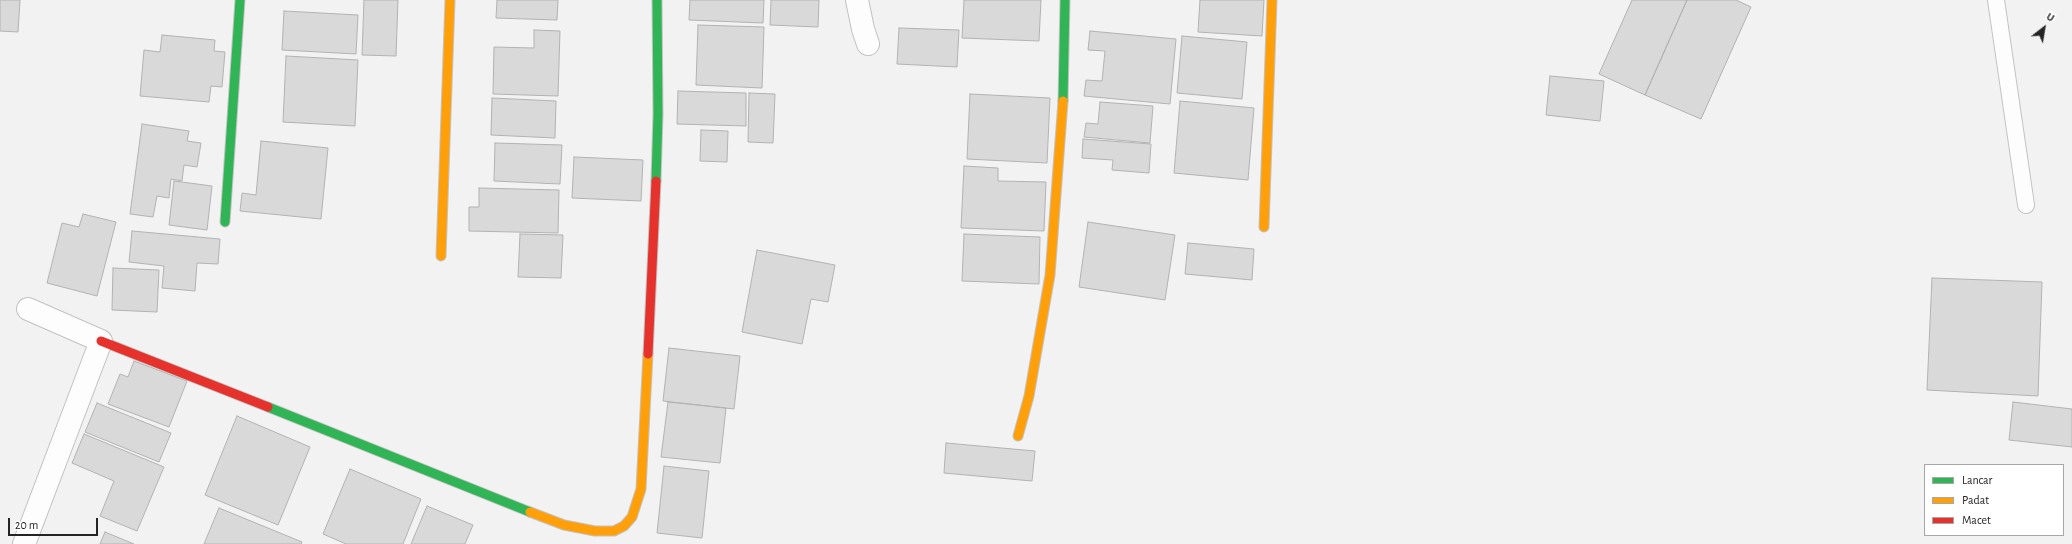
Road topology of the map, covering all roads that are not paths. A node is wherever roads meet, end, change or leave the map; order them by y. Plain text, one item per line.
1 (240, 0) edge
2 (450, 0) edge
3 (657, 0) edge
4 (857, 0) edge
5 (1065, 0) edge
6 (1272, 0) edge
7 (1996, 0) edge
8 (868, 44) dead end
9 (2026, 205) dead end
10 (225, 222) dead end
11 (1264, 227) dead end
12 (441, 256) dead end
13 (28, 309) dead end
14 (101, 341) junction
15 (1018, 436) dead end
16 (24, 544) edge

1 - 10 street
2 - 12 street
3 - 14 street
4 - 8 street
5 - 15 street
6 - 11 street
7 - 9 lane
13 - 14 street
14 - 16 street

